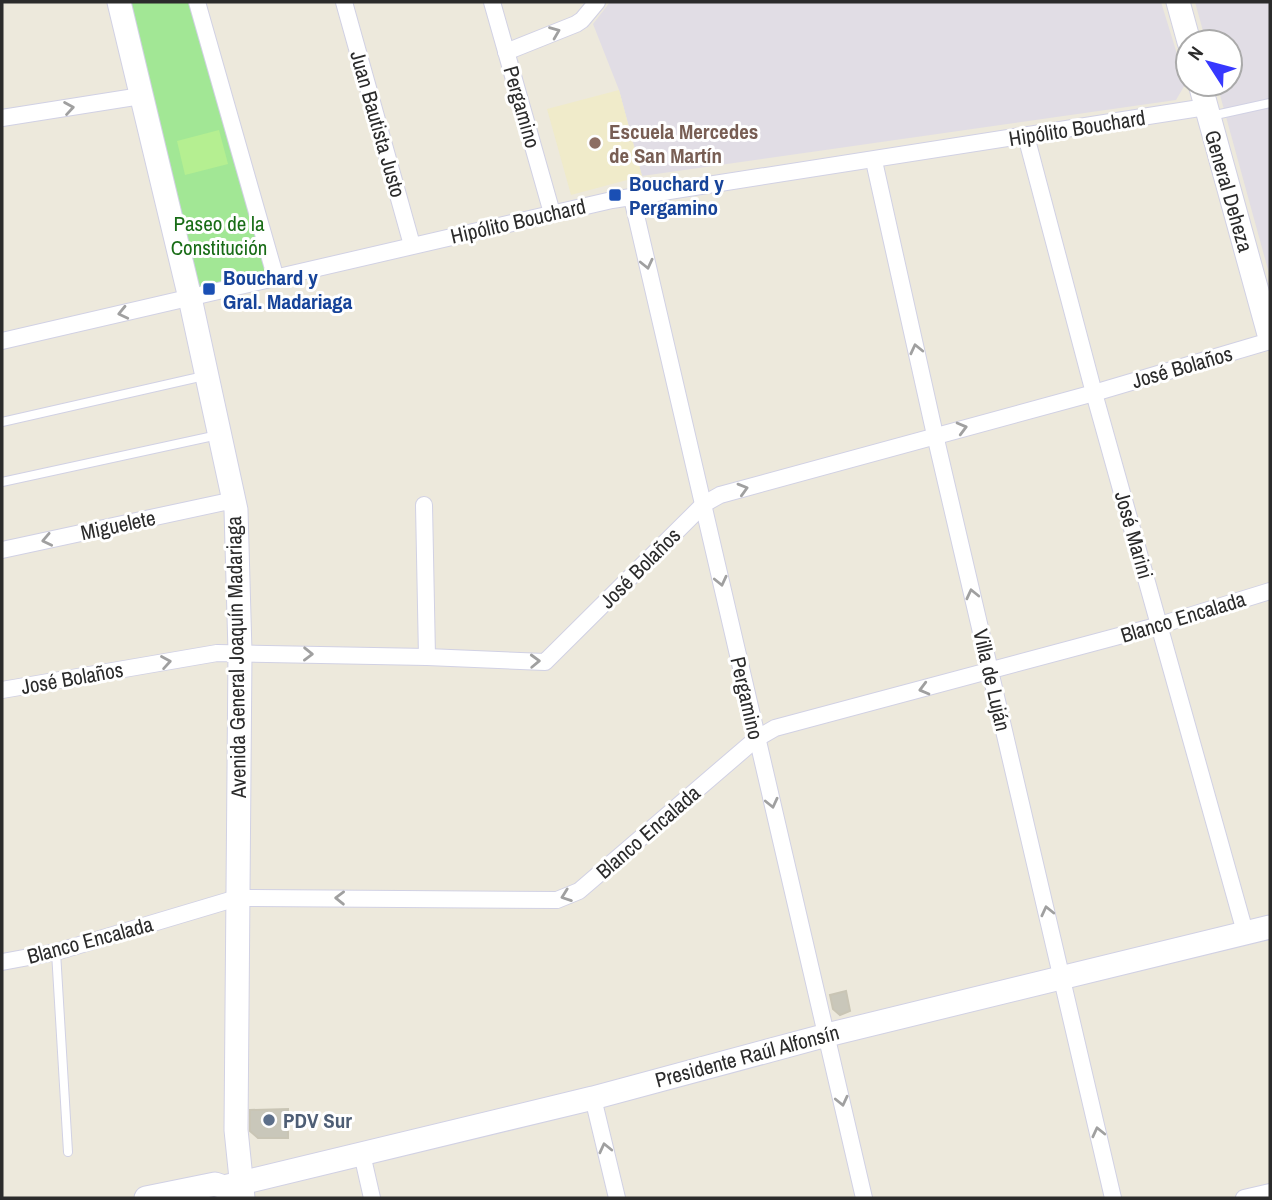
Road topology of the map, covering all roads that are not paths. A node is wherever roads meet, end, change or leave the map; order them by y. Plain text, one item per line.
1 (119, 2) edge
2 (197, 2) edge
3 (345, 2) edge
4 (492, 2) edge
5 (597, 2) edge
6 (1178, 2) edge
7 (1185, 28) edge
8 (506, 52) junction
9 (141, 96) junction
10 (1204, 98) edge
11 (1270, 103) edge
12 (1207, 112) junction
13 (2, 118) edge
14 (1026, 136) junction
15 (874, 161) junction
16 (632, 198) junction
17 (552, 213) junction
18 (412, 246) junction
19 (276, 279) junction
20 (190, 298) junction
21 (1270, 339) edge
22 (2, 341) edge
23 (206, 376) junction
24 (1094, 393) junction
25 (2, 422) edge
26 (219, 434) junction
27 (935, 435) junction
28 (2, 482) edge
29 (234, 500) junction
30 (704, 504) junction
31 (424, 505) dead end
32 (2, 550) edge
33 (1270, 590) edge
34 (1160, 625) junction
35 (240, 652) junction
36 (427, 657) junction
37 (990, 671) junction
38 (2, 690) edge
39 (757, 739) junction
40 (237, 898) junction
41 (1270, 927) edge
42 (1245, 933) junction
43 (56, 952) junction
44 (2, 962) edge
45 (1063, 978) junction
46 (827, 1035) junction
47 (593, 1098) junction
48 (68, 1152) dead end
49 (362, 1154) junction
50 (236, 1189) edge
51 (1270, 1192) edge
52 (146, 1198) edge
53 (202, 1198) edge
54 (372, 1198) edge
55 (617, 1198) edge
56 (864, 1198) edge
57 (1113, 1198) edge
58 (1244, 1198) edge

1 - 9 main road, Avenida General Joaquín Madariaga
2 - 19 street
3 - 18 street, Juan Bautista Justo
4 - 8 street, Pergamino
8 -> 5 street
6 - 7 main road
8 - 17 street, Pergamino
13 -> 9 street
9 - 20 main road, Avenida General Joaquín Madariaga
10 - 12 main road, General Deheza
11 - 12 lane
12 - 14 street, Hipólito Bouchard
12 - 21 main road, General Deheza
14 - 15 street, Hipólito Bouchard
14 - 24 street, José Marini
15 - 16 street, Hipólito Bouchard
27 -> 15 street, Villa de Luján
16 - 17 street, Hipólito Bouchard
16 -> 30 street, Pergamino
17 - 18 street, Hipólito Bouchard
18 - 19 street, Hipólito Bouchard
19 - 20 street, Hipólito Bouchard
20 -> 22 street, Hipólito Bouchard
20 - 23 main road, Avenida General Joaquín Madariaga
21 - 24 street, José Bolaños
23 - 25 lane
23 - 26 main road, Avenida General Joaquín Madariaga
27 -> 24 street, José Bolaños
24 - 34 street, José Marini
26 - 28 lane
26 - 29 main road, Avenida General Joaquín Madariaga
30 -> 27 street, José Bolaños
37 -> 27 street, Villa de Luján
29 -> 32 street, Miguelete
29 - 35 main road, Avenida General Joaquín Madariaga
36 -> 30 street, José Bolaños
30 -> 39 street, Pergamino
31 - 36 street
33 - 34 street, Blanco Encalada
34 - 37 street, Blanco Encalada
34 - 42 street, José Marini
35 -> 36 street, José Bolaños
38 -> 35 street, José Bolaños
35 - 40 main road, Avenida General Joaquín Madariaga
37 -> 39 street, Blanco Encalada
45 -> 37 street, Villa de Luján
39 -> 40 street, Blanco Encalada
39 -> 46 street, Pergamino
40 - 43 street, Blanco Encalada
40 - 50 main road, Avenida General Joaquín Madariaga
41 - 42 main road, Presidente Raúl Alfonsín
42 - 45 main road, Presidente Raúl Alfonsín
43 - 44 street, Blanco Encalada
43 - 48 lane
45 - 46 main road, Presidente Raúl Alfonsín
57 -> 45 street, Villa de Luján
46 - 47 main road, Presidente Raúl Alfonsín
46 -> 56 street, Pergamino
47 - 49 main road, Presidente Raúl Alfonsín
55 -> 47 street
49 - 50 main road, Presidente Raúl Alfonsín
49 - 54 street
50 - 52 main road, Presidente Raúl Alfonsín
50 - 53 main road, Presidente Raúl Alfonsín
51 - 58 street

